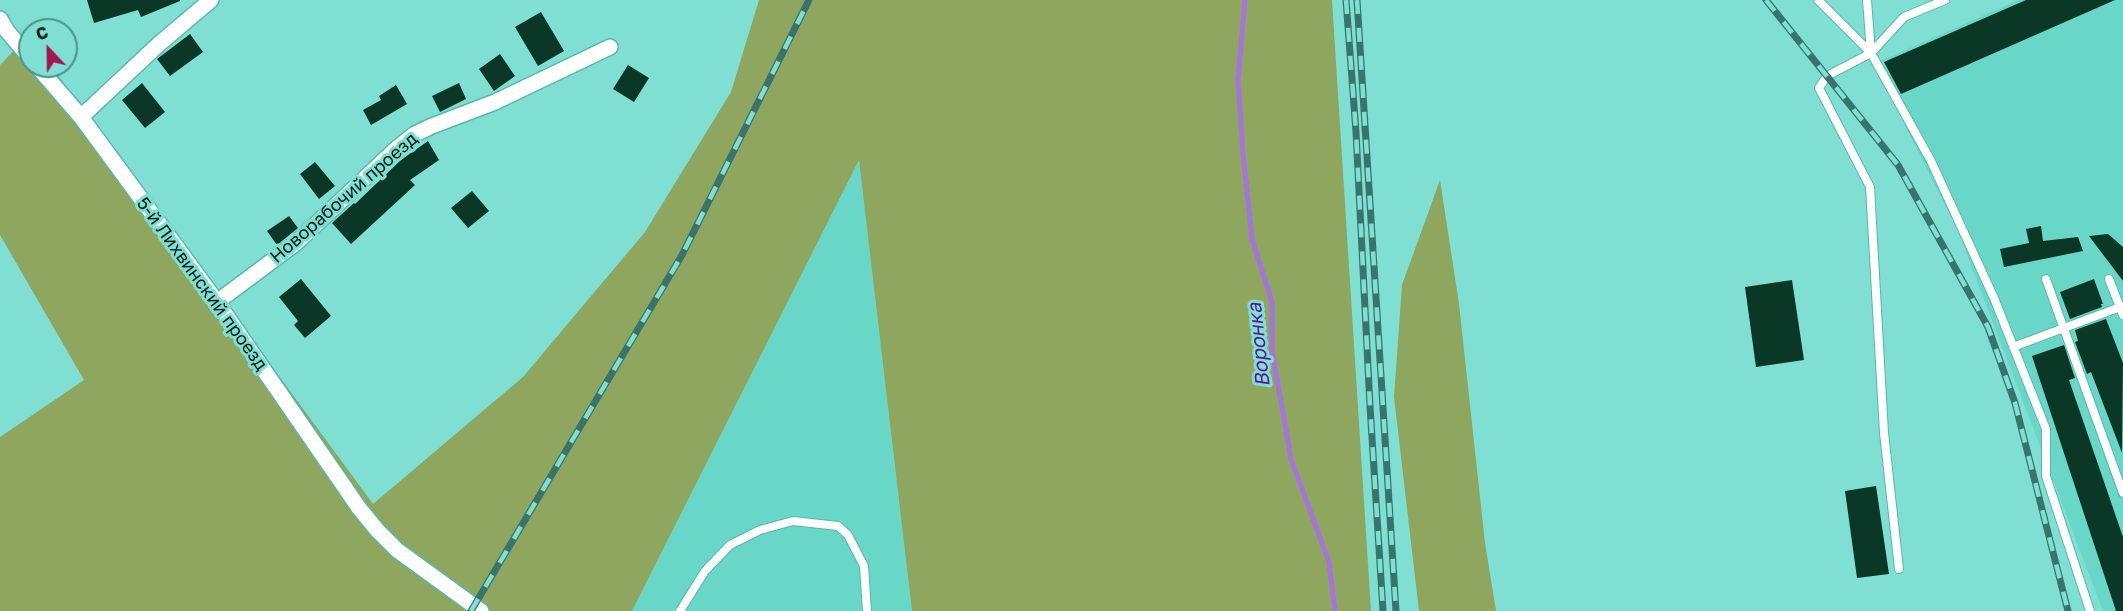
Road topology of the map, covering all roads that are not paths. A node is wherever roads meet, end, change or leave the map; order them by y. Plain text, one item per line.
1 (211, 0) edge
2 (1818, 0) edge
3 (1867, 0) edge
4 (1945, 0) edge
5 (2, 30) edge
6 (18, 46) edge
7 (610, 46) dead end
8 (1870, 53) junction
9 (47, 78) edge
10 (81, 117) junction
11 (2046, 279) dead end
12 (2109, 279) dead end
13 (217, 302) junction
14 (2122, 310) edge
15 (2063, 328) junction
16 (2013, 347) junction
17 (2123, 493) edge
18 (1899, 569) dead end
19 (481, 611) edge
20 (680, 611) edge
21 (867, 611) edge
22 (2090, 611) edge

1 - 10 street
2 - 8 lane
3 - 8 lane
4 - 8 lane
5 - 6 street
7 - 13 street, Новорабочий проезд
8 - 16 lane
8 - 18 lane
9 - 10 street, 5-й Лихвинский проезд
10 - 13 street, 5-й Лихвинский проезд
11 - 15 lane
12 - 14 lane
13 - 19 street, 5-й Лихвинский проезд
14 - 15 lane
15 - 16 lane
15 - 17 lane
16 - 22 lane
20 - 21 lane

